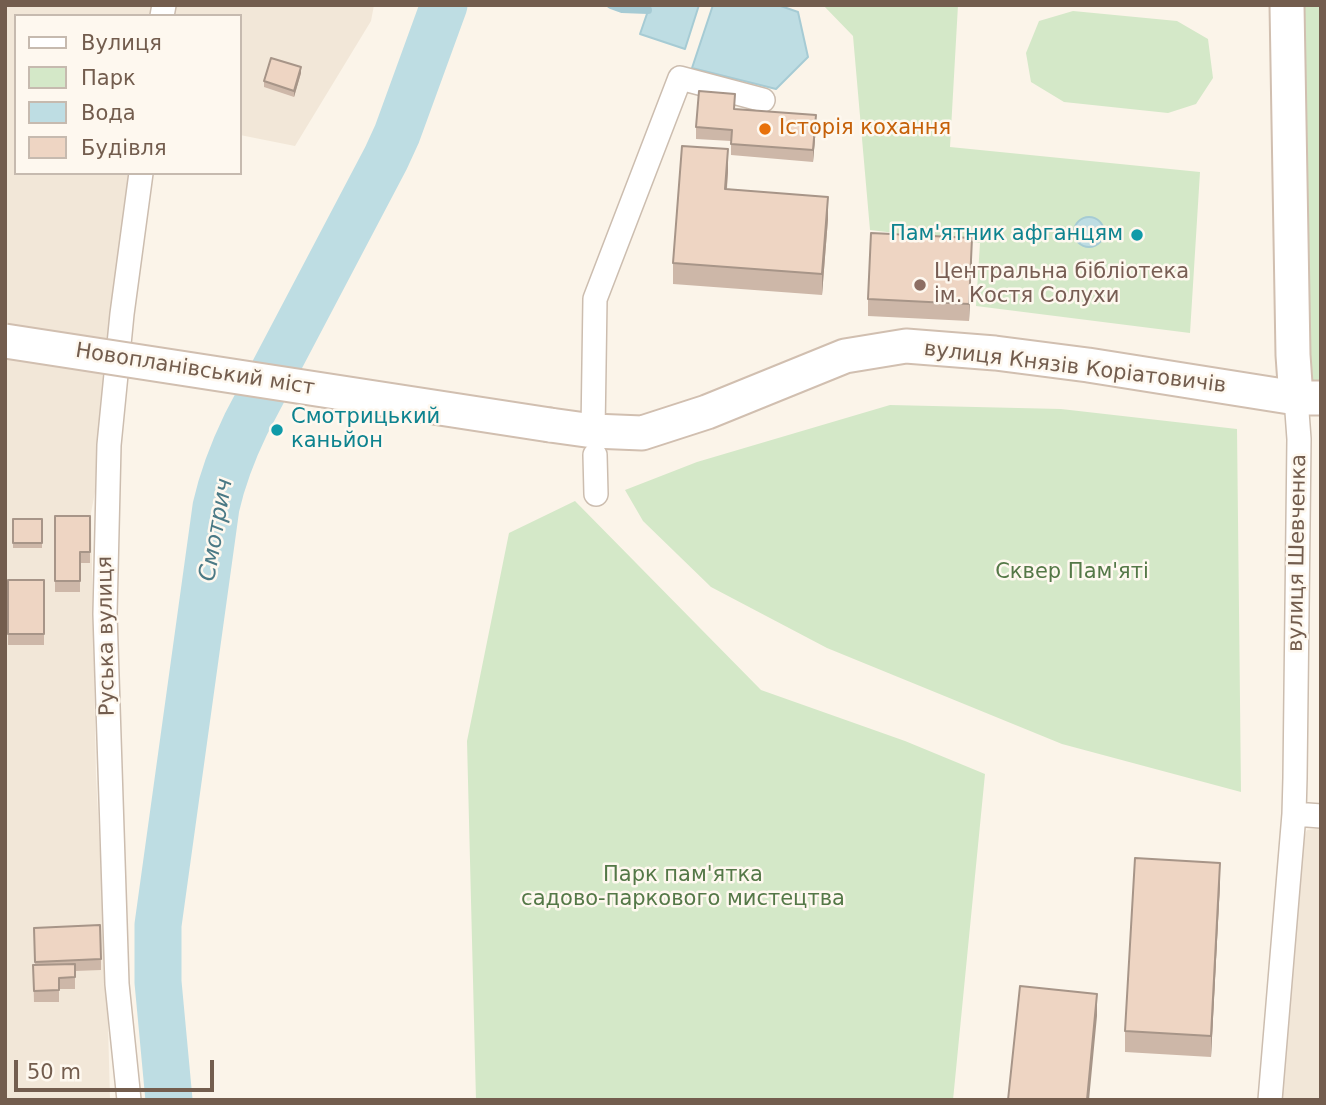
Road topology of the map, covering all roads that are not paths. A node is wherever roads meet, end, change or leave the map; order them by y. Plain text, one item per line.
1 (1287, 5) edge
2 (763, 100) dead end
3 (141, 175) edge
4 (5, 341) edge
5 (1308, 398) edge
6 (550, 425) joint
7 (594, 443) junction
8 (596, 494) dead end
9 (1294, 814) junction
10 (1321, 816) edge
11 (129, 1100) edge
12 (1270, 1100) edge

1 - 5 main road, вулиця Шевченка
2 - 7 street
3 - 11 street, Руська вулиця
4 - 6 main road, Новопланівський міст, bridge
5 - 7 main road, вулиця Князів Коріатовичів
5 - 9 street, вулиця Шевченка
6 - 7 main road, вулиця Князів Коріатовичів
7 - 8 street
9 - 10 street
9 - 12 street, вулиця Шевченка

